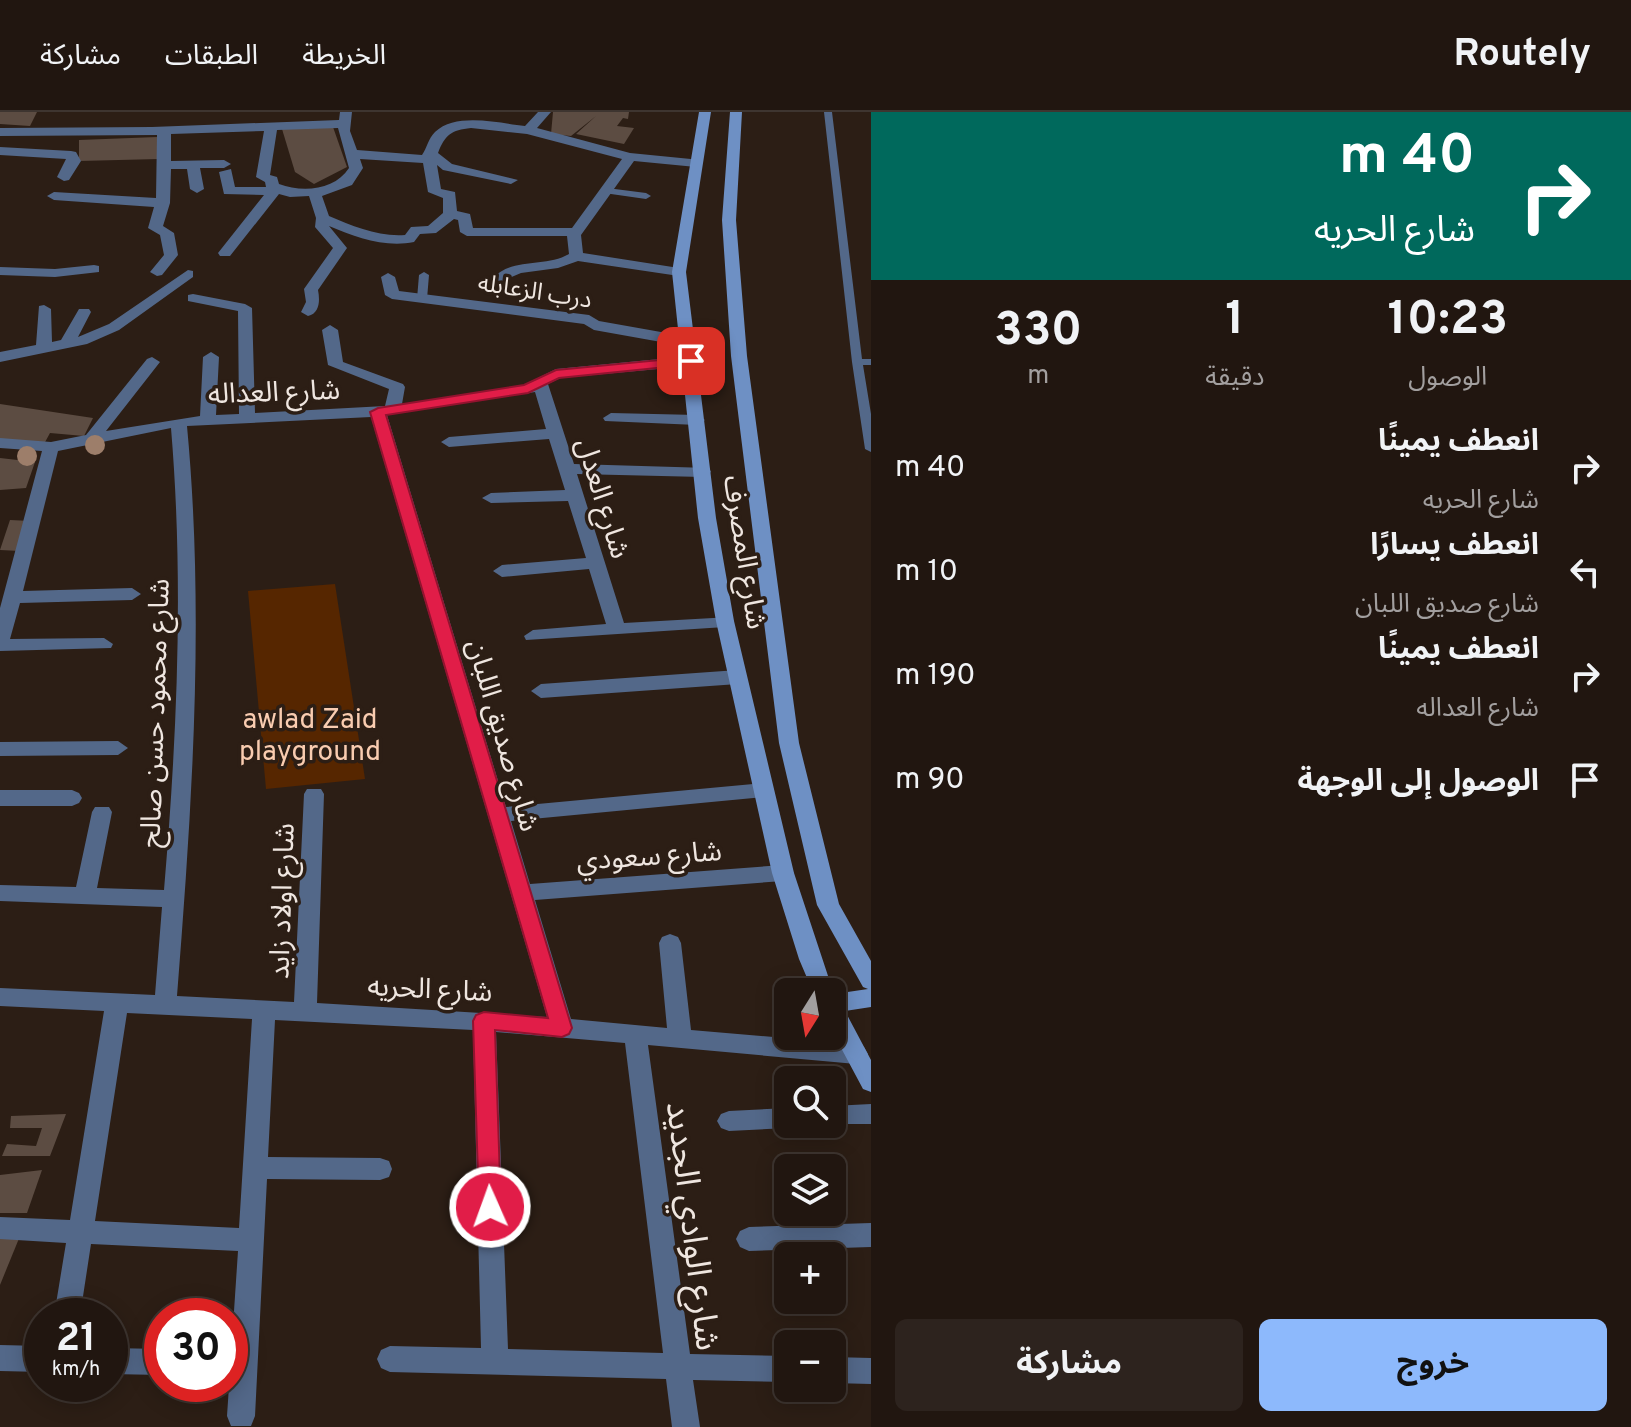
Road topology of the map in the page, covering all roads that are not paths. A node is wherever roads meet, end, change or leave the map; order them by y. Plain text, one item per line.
1 (151, 112) edge
2 (215, 112) edge
3 (545, 112) edge
4 (705, 112) edge
5 (736, 112) edge
6 (828, 112) edge
7 (345, 118) edge
8 (271, 126) junction
9 (212, 129) junction
10 (528, 130) junction
11 (158, 131) junction
12 (0, 132) edge
13 (0, 151) edge
14 (712, 151) junction
15 (351, 154) junction
16 (430, 156) junction
17 (630, 157) junction
18 (193, 164) junction
19 (164, 165) junction
20 (64, 177) dead end
21 (511, 180) dead end
22 (197, 189) dead end
23 (273, 190) junction
24 (607, 191) junction
25 (317, 192) junction
26 (54, 196) dead end
27 (646, 196) dead end
28 (163, 203) junction
29 (451, 214) junction
30 (323, 218) junction
31 (491, 221) dead end
32 (578, 228) junction
33 (225, 253) dead end
34 (576, 256) junction
35 (94, 269) dead end
36 (0, 271) edge
37 (157, 272) dead end
38 (679, 272) junction
39 (188, 274) dead end
40 (424, 275) dead end
41 (388, 277) dead end
42 (500, 278) dead end
43 (193, 298) dead end
44 (422, 299) junction
45 (44, 309) dead end
46 (84, 312) dead end
47 (308, 312) dead end
48 (330, 330) dead end
49 (689, 342) junction
50 (67, 344) junction
51 (44, 349) junction
52 (0, 357) edge
53 (211, 357) dead end
54 (691, 361) junction
55 (152, 362) dead end
56 (857, 362) junction
57 (871, 362) edge
58 (540, 383) junction
59 (385, 410) junction
60 (247, 418) junction
61 (611, 418) dead end
62 (208, 419) junction
63 (697, 420) junction
64 (179, 422) junction
65 (557, 433) junction
66 (91, 440) junction
67 (449, 442) dead end
68 (0, 443) edge
69 (51, 447) junction
70 (871, 449) edge
71 (569, 469) junction
72 (703, 472) junction
73 (577, 495) junction
74 (491, 498) dead end
75 (597, 563) junction
76 (9, 568) edge
77 (502, 571) dead end
78 (132, 594) dead end
79 (12, 597) junction
80 (725, 621) junction
81 (617, 630) junction
82 (533, 636) dead end
83 (0, 642) edge
84 (104, 644) dead end
85 (738, 677) junction
86 (541, 691) dead end
87 (118, 748) dead end
88 (0, 749) edge
89 (764, 790) junction
90 (314, 794) dead end
91 (0, 798) edge
92 (72, 798) dead end
93 (102, 812) dead end
94 (498, 815) junction
95 (783, 873) junction
96 (0, 893) edge
97 (520, 893) junction
98 (85, 896) junction
99 (174, 899) junction
100 (670, 943) dead end
101 (818, 978) edge
102 (871, 981) edge
103 (0, 997) edge
104 (871, 998) edge
105 (117, 1004) junction
106 (846, 1004) edge
107 (165, 1006) junction
108 (264, 1009) junction
109 (305, 1011) junction
110 (484, 1021) junction
111 (562, 1028) junction
112 (635, 1034) junction
113 (846, 1034) edge
114 (680, 1038) junction
115 (856, 1054) junction
116 (871, 1082) edge
117 (871, 1114) edge
118 (846, 1115) edge
119 (774, 1119) edge
120 (729, 1121) dead end
121 (255, 1168) junction
122 (380, 1169) dead end
123 (0, 1228) edge
124 (81, 1232) junction
125 (871, 1235) edge
126 (749, 1239) dead end
127 (251, 1240) junction
128 (70, 1298) edge
129 (244, 1298) edge
130 (0, 1358) edge
131 (24, 1359) edge
132 (390, 1359) dead end
133 (495, 1361) junction
134 (678, 1366) junction
135 (774, 1369) edge
136 (846, 1370) edge
137 (871, 1371) edge
138 (240, 1402) edge
139 (241, 1416) dead end
140 (686, 1427) edge

1 - 11 street
2 - 9 street
3 - 10 street
4 - 14 street, شارع المصرف
5 - 14 street, شارع المصرف
6 - 56 lane
7 - 8 street
7 - 15 street
8 - 9 street
8 - 23 street
9 - 11 street
10 - 16 street
10 - 17 street
11 - 12 street
11 - 19 street
13 - 20 street
14 - 17 street
14 - 38 street, شارع المصرف
14 - 102 street, شارع المصرف
15 - 16 street
15 - 25 street
16 - 21 street
16 - 29 street
17 - 24 street
18 - 19 street
18 - 22 street
18 - 23 street
19 - 28 street
23 - 25 street
23 - 33 street
24 - 27 lane
24 - 32 street
25 - 30 street
26 - 28 street
28 - 37 street
29 - 30 street
29 - 32 street
30 - 47 street
31 - 32 street
32 - 34 street
34 - 38 street
34 - 42 street
35 - 36 street
38 - 49 street, شارع المصرف
39 - 50 street
40 - 44 lane
41 - 44 street, درب الزعابله
43 - 60 street
44 - 49 street, درب الزعابله
45 - 51 street
46 - 50 street
48 - 59 street, شارع صديق اللبان
49 - 54 street, شارع المصرف
50 - 51 street
51 - 52 street
53 - 62 street
54 - 58 street, شارع العداله
54 - 63 street, شارع المصرف
55 - 66 street
56 - 57 lane
56 - 70 lane
58 - 59 street, شارع العداله
58 - 65 street, شارع العدل
59 - 60 street, شارع العداله
59 - 94 street, شارع صديق اللبان
60 - 62 street, شارع العداله
61 - 63 street
62 - 64 street, شارع العداله
63 - 72 street, شارع المصرف
64 - 66 street, شارع العداله
64 - 99 street, شارع محمود حسن صالح
65 - 67 street
65 - 71 street, شارع العدل
66 - 69 street, شارع العداله
68 - 69 street, شارع العداله
69 - 76 street
71 - 72 street
71 - 73 street, شارع العدل
72 - 80 street, شارع المصرف
73 - 74 street
73 - 75 street, شارع العدل
75 - 77 street
75 - 81 street, شارع العدل
76 - 79 street
78 - 79 street
79 - 83 street
80 - 81 street
80 - 85 street, شارع المصرف
81 - 82 street
83 - 84 street
85 - 86 street
85 - 89 street, شارع المصرف
87 - 88 street
89 - 94 street
89 - 95 street, شارع المصرف
90 - 109 street, شارع اولاد زايد
91 - 92 street
93 - 98 street
94 - 97 street, شارع صديق اللبان
95 - 97 street, شارع سعودي
95 - 101 street, شارع المصرف
96 - 98 street
97 - 111 street, شارع صديق اللبان
98 - 99 street
99 - 107 street, شارع محمود حسن صالح
100 - 114 street
103 - 105 street, شارع الحريه
104 - 106 street
105 - 107 street, شارع الحريه
105 - 124 street
107 - 108 street, شارع الحريه
108 - 109 street, شارع الحريه
108 - 121 street
109 - 110 street, شارع الحريه
110 - 111 street, شارع الحريه
110 - 133 street
111 - 112 street, شارع الحريه
112 - 114 street, شارع الحريه
112 - 134 street, شارع الوادي الجديد
113 - 115 street
114 - 115 street, شارع الحريه
115 - 116 street
117 - 118 street
119 - 120 street
121 - 122 street
121 - 127 street
123 - 124 street
124 - 127 street
124 - 128 street
125 - 126 street
127 - 129 street
130 - 131 street
132 - 133 street
133 - 134 street
134 - 135 street
134 - 140 street, شارع الوادي الجديد
136 - 137 street
138 - 139 street

